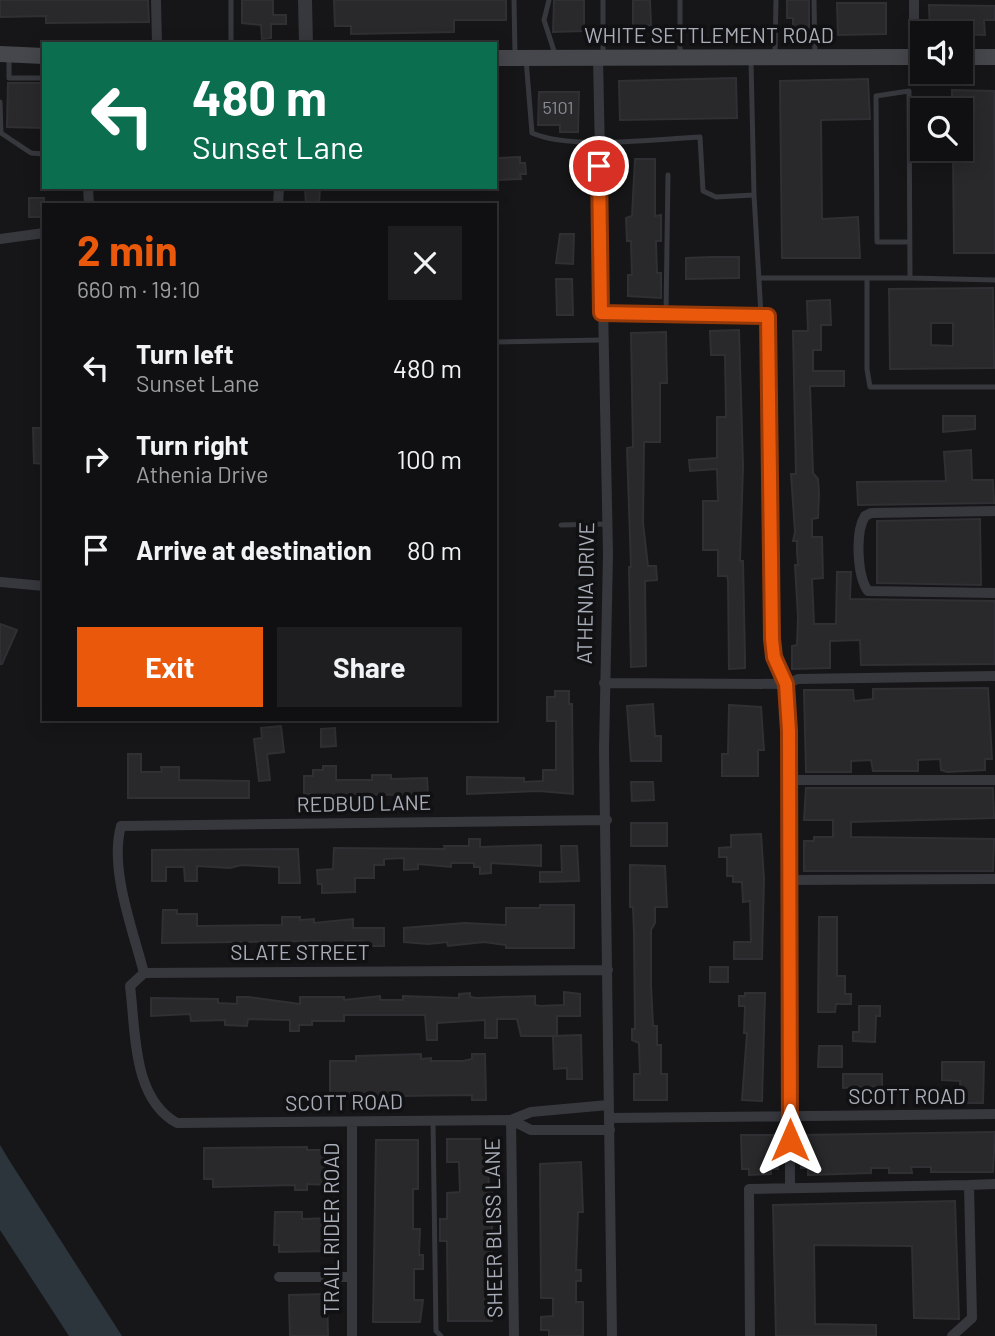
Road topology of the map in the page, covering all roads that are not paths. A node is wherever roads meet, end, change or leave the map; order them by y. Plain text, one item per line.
1 (156, 0) edge
2 (231, 0) edge
3 (305, 0) edge
4 (514, 0) edge
5 (550, 0) edge
6 (603, 0) edge
7 (680, 0) edge
8 (776, 0) edge
9 (814, 0) edge
10 (914, 0) edge
11 (915, 21) edge
12 (157, 42) edge
13 (231, 42) edge
14 (306, 42) edge
15 (3, 55) edge
16 (42, 56) edge
17 (521, 57) junction
18 (556, 57) junction
19 (600, 57) junction
20 (680, 57) junction
21 (751, 57) junction
22 (775, 57) junction
23 (815, 57) junction
24 (910, 57) edge
25 (973, 57) edge
26 (995, 57) edge
27 (497, 58) edge
28 (0, 78) edge
29 (9, 78) junction
30 (42, 78) edge
31 (0, 102) edge
32 (599, 141) junction
33 (42, 154) edge
34 (668, 175) dead end
35 (754, 195) junction
36 (42, 233) edge
37 (0, 239) edge
38 (910, 242) junction
39 (759, 278) junction
40 (867, 278) junction
41 (910, 278) junction
42 (995, 280) edge
43 (601, 313) junction
44 (666, 313) junction
45 (761, 314) junction
46 (602, 340) junction
47 (497, 342) edge
48 (995, 387) edge
49 (995, 511) edge
50 (607, 524) junction
51 (561, 525) dead end
52 (0, 582) edge
53 (42, 586) edge
54 (995, 593) edge
55 (995, 676) edge
56 (604, 682) junction
57 (786, 684) junction
58 (789, 780) junction
59 (995, 780) edge
60 (607, 820) junction
61 (995, 879) edge
62 (789, 880) junction
63 (608, 970) junction
64 (144, 974) junction
65 (608, 1105) junction
66 (995, 1114) edge
67 (789, 1116) junction
68 (511, 1120) junction
69 (433, 1121) junction
70 (352, 1122) junction
71 (609, 1124) junction
72 (995, 1184) edge
73 (969, 1185) junction
74 (790, 1188) junction
75 (279, 1277) dead end
76 (351, 1277) junction
77 (352, 1336) edge
78 (441, 1336) edge
79 (514, 1336) edge
80 (612, 1336) edge
81 (750, 1336) edge
82 (952, 1336) edge

1 - 12 street
2 - 13 lane
3 - 14 street
4 - 17 lane
5 - 18 lane
6 - 19 lane
7 - 20 lane
8 - 22 lane
9 - 23 lane
10 - 11 street
15 - 16 main road
15 - 29 lane
17 - 18 main road, WHITE SETTLEMENT ROAD
17 - 27 main road, WHITE SETTLEMENT ROAD
17 - 32 lane
18 - 19 main road, WHITE SETTLEMENT ROAD
19 - 20 main road, WHITE SETTLEMENT ROAD
19 - 32 street, ATHENIA DRIVE
20 - 21 main road, WHITE SETTLEMENT ROAD
21 - 22 main road, WHITE SETTLEMENT ROAD
21 - 35 lane
22 - 23 main road, WHITE SETTLEMENT ROAD
23 - 24 main road, WHITE SETTLEMENT ROAD
25 - 26 main road
28 - 29 lane
29 - 30 lane
31 - 33 lane
32 - 35 lane
32 - 43 street, ATHENIA DRIVE
34 - 44 lane
35 - 39 lane
36 - 37 street
38 - 38 lane
38 - 41 lane
39 - 40 lane
39 - 45 lane
40 - 41 lane
40 - 48 lane
41 - 42 lane
43 - 44 street
43 - 46 street, ATHENIA DRIVE
44 - 45 street
45 - 57 street
46 - 47 lane
46 - 50 street, ATHENIA DRIVE
49 - 54 street
50 - 51 lane
50 - 56 street, ATHENIA DRIVE
52 - 53 street
55 - 57 street
56 - 57 street
56 - 60 street, ATHENIA DRIVE
57 - 58 street
58 - 59 street
58 - 62 street
60 - 63 street, ATHENIA DRIVE
60 - 64 street, REDBUD LANE
61 - 62 street
62 - 67 street
63 - 64 street, SLATE STREET
63 - 65 street, ATHENIA DRIVE
64 - 70 street, SCOTT ROAD
65 - 68 street, SCOTT ROAD
65 - 71 street, ATHENIA DRIVE
66 - 67 street, SCOTT ROAD
67 - 71 street, SCOTT ROAD
67 - 74 street
68 - 69 street, SCOTT ROAD
68 - 71 street, SCOTT ROAD
68 - 79 street, SHEER BLISS LANE
69 - 70 street, SCOTT ROAD
69 - 78 lane
70 - 76 street, TRAIL RIDER ROAD
71 - 80 street, ATHENIA DRIVE
72 - 73 street
73 - 74 street
73 - 82 street
74 - 81 street
75 - 76 street
76 - 77 street, TRAIL RIDER ROAD

